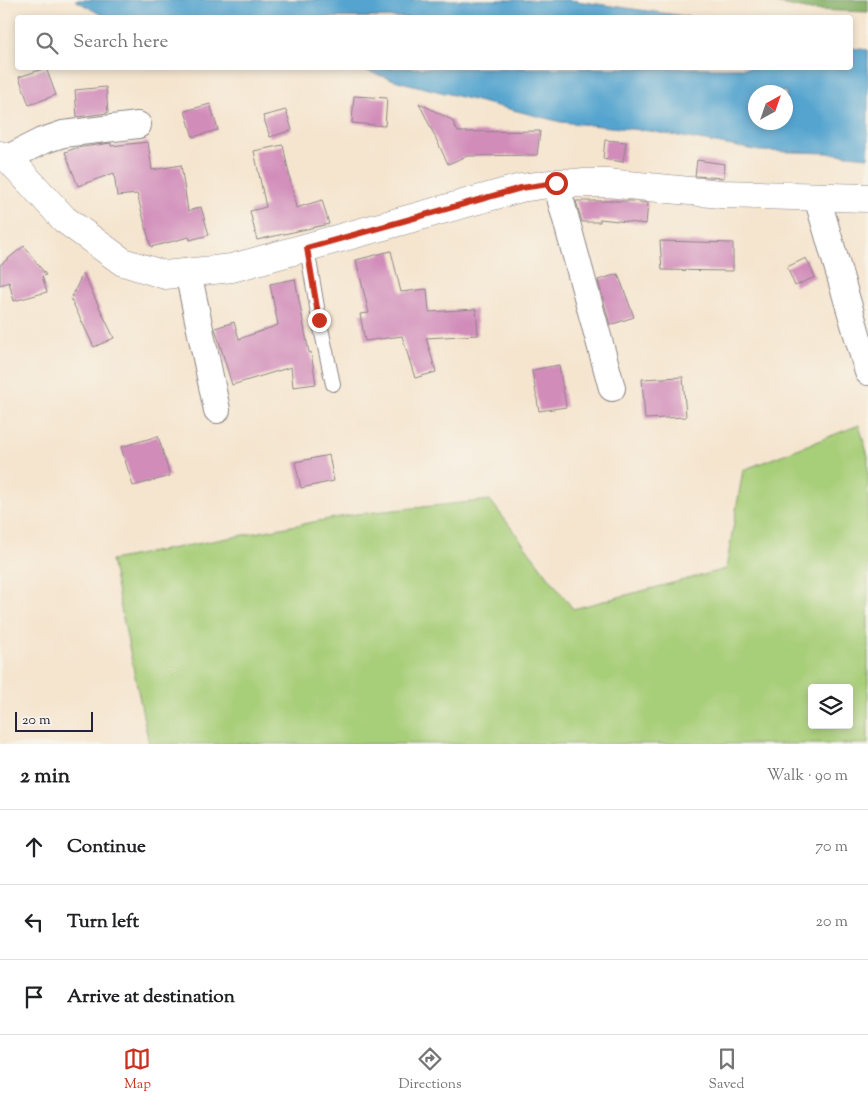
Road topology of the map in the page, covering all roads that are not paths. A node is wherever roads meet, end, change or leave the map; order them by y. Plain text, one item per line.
1 (138, 125) dead end
2 (4, 157) edge
3 (556, 183) junction
4 (817, 197) junction
5 (868, 198) edge
6 (307, 248) junction
7 (188, 272) junction
8 (868, 372) edge
9 (333, 384) dead end
10 (612, 388) dead end
11 (217, 410) dead end

1 - 2 street
2 - 7 street
3 - 4 street
3 - 6 street
3 - 10 street
4 - 5 street
4 - 8 street
6 - 7 street
6 - 9 lane
7 - 11 street

